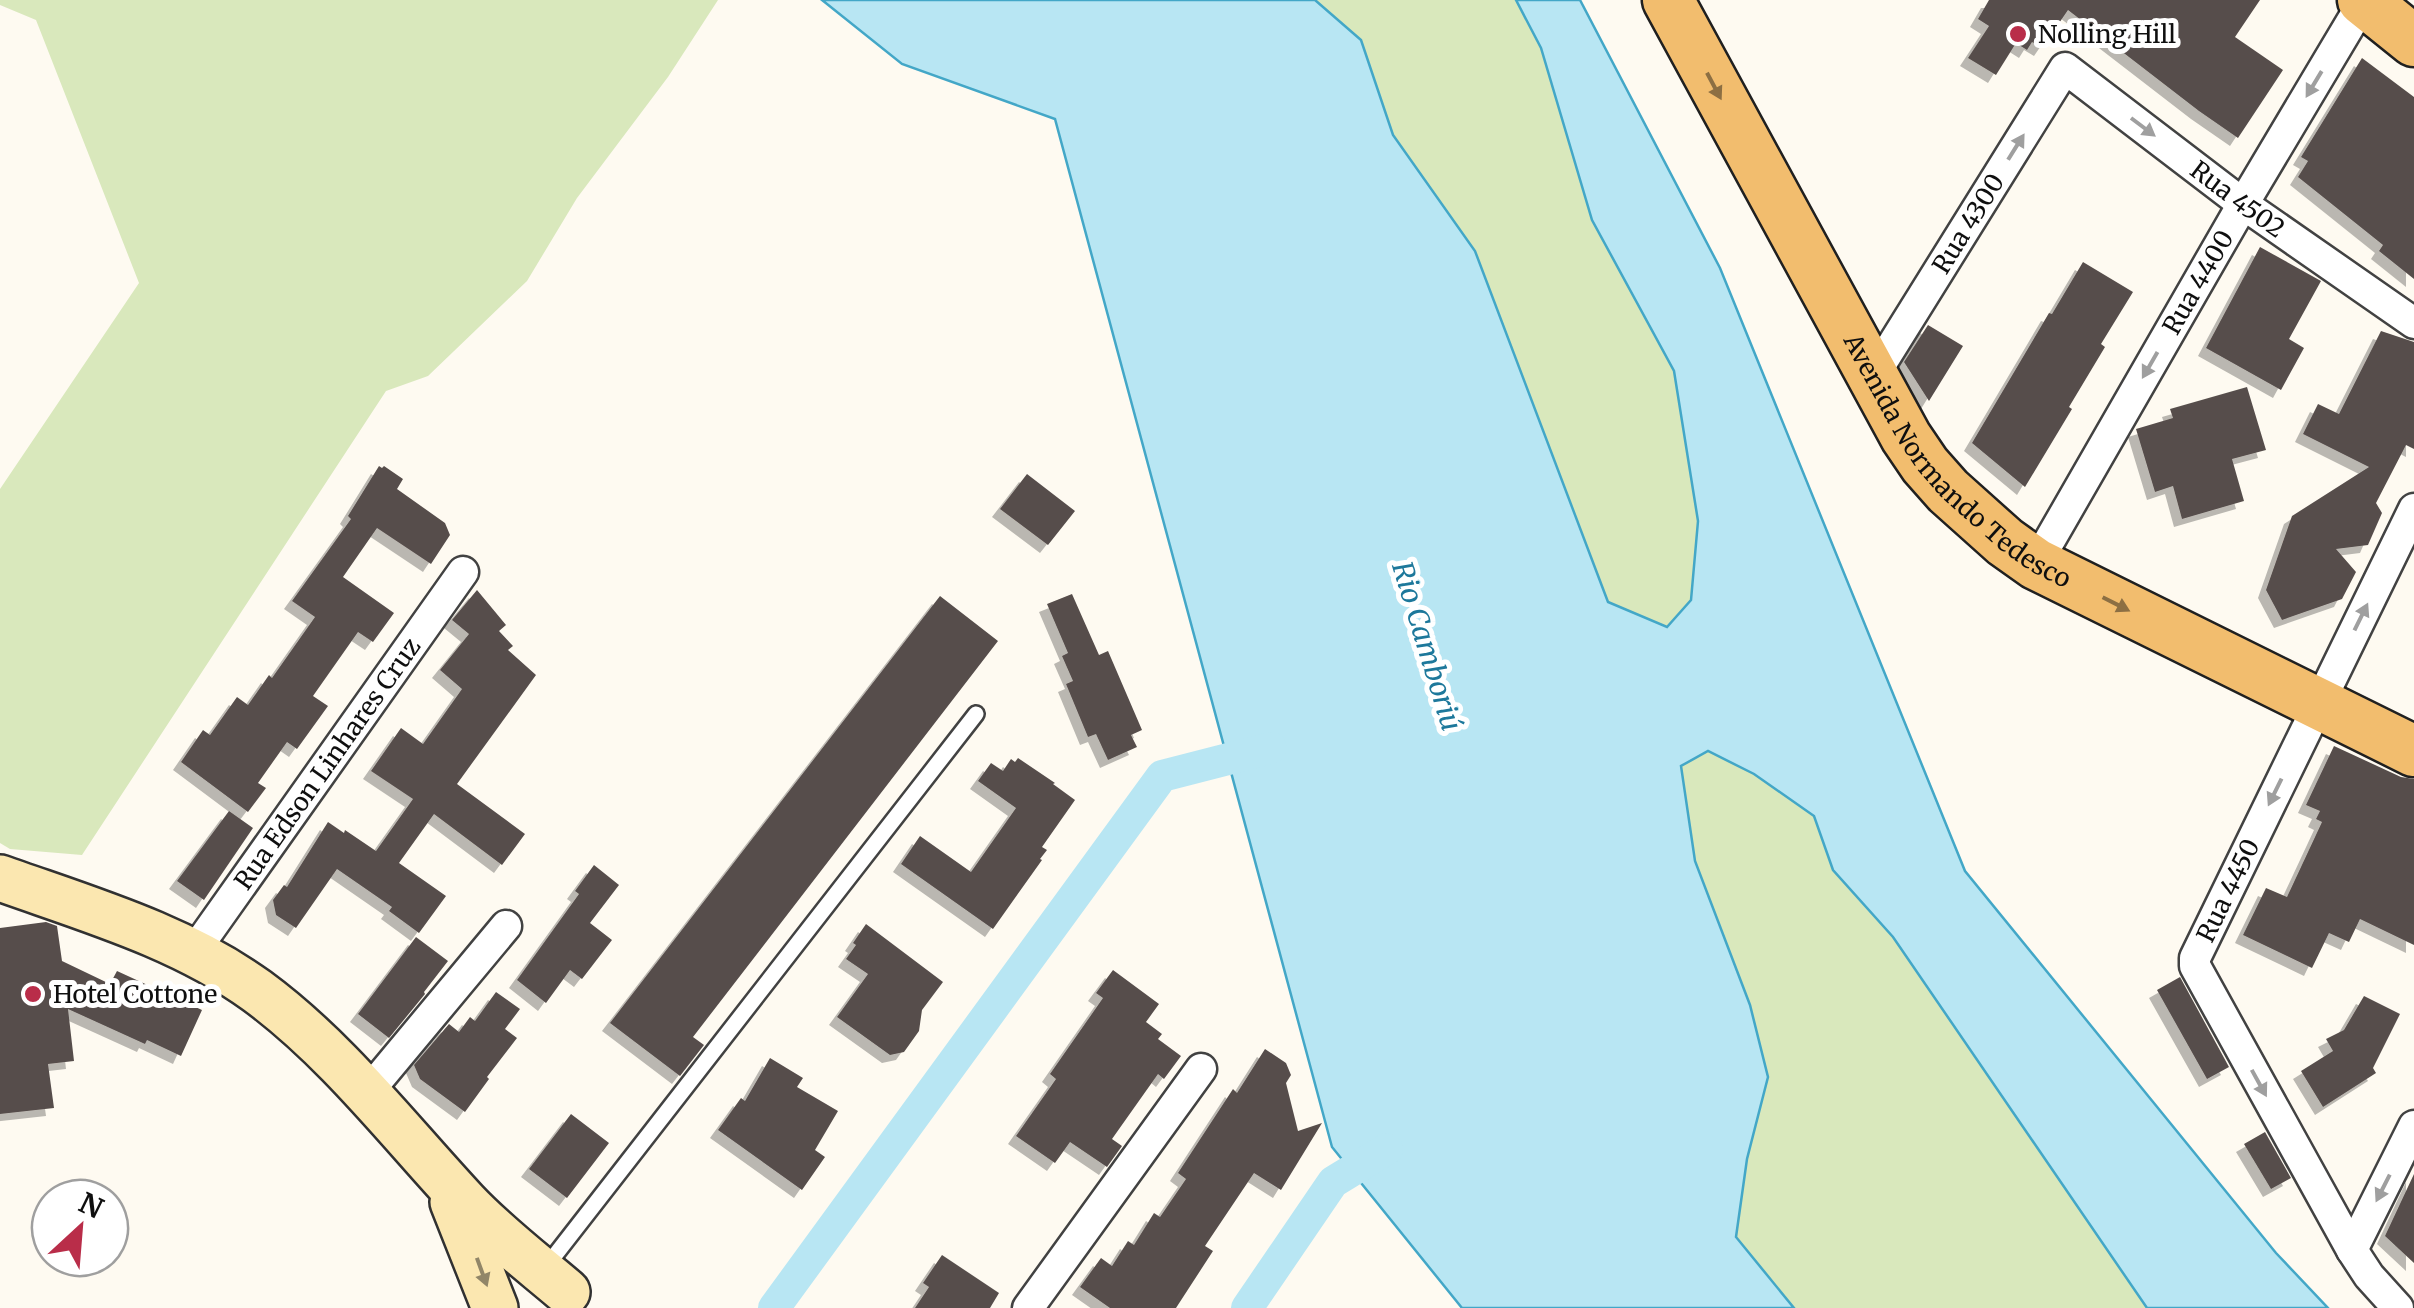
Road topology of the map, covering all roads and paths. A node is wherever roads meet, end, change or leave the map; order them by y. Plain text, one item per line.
1 (1668, 0) edge
2 (2364, 0) edge
3 (2414, 41) edge
4 (2065, 68) joint
5 (2243, 204) junction
6 (2414, 323) edge
7 (1872, 378) junction
8 (2414, 509) edge
9 (2036, 564) junction
10 (463, 572) dead end
11 (2317, 705) junction
12 (976, 714) dead end
13 (2414, 751) edge
14 (11, 888) edge
15 (506, 926) dead end
16 (194, 954) junction
17 (1201, 1070) dead end
18 (367, 1093) junction
19 (2414, 1126) edge
20 (440, 1173) junction
21 (2352, 1250) junction
22 (568, 1291) edge
23 (495, 1308) edge
24 (515, 1308) edge
25 (1028, 1308) edge
26 (2398, 1308) edge

1 -> 7 main road, Avenida Normando Tedesco
2 - 3 main road
2 -> 5 street, Rua 4400
4 -> 5 street, Rua 4502
7 -> 4 street, Rua 4300
5 - 6 street, Rua 4502
5 -> 9 street, Rua 4400
7 - 9 main road, Avenida Normando Tedesco
11 -> 8 street, Rua 4450
9 -> 11 main road, Avenida Normando Tedesco
10 - 16 street, Rua Edson Linhares Cruz
11 - 13 main road, Avenida Normando Tedesco
11 -> 21 street, Rua 4450
12 - 22 lane
14 - 16 main road
15 - 18 street
16 - 18 main road
17 - 25 street
18 - 20 main road
19 -> 21 street
20 - 22 main road
20 -> 23 main road
21 - 26 street, Rua 4450
22 - 24 main road

